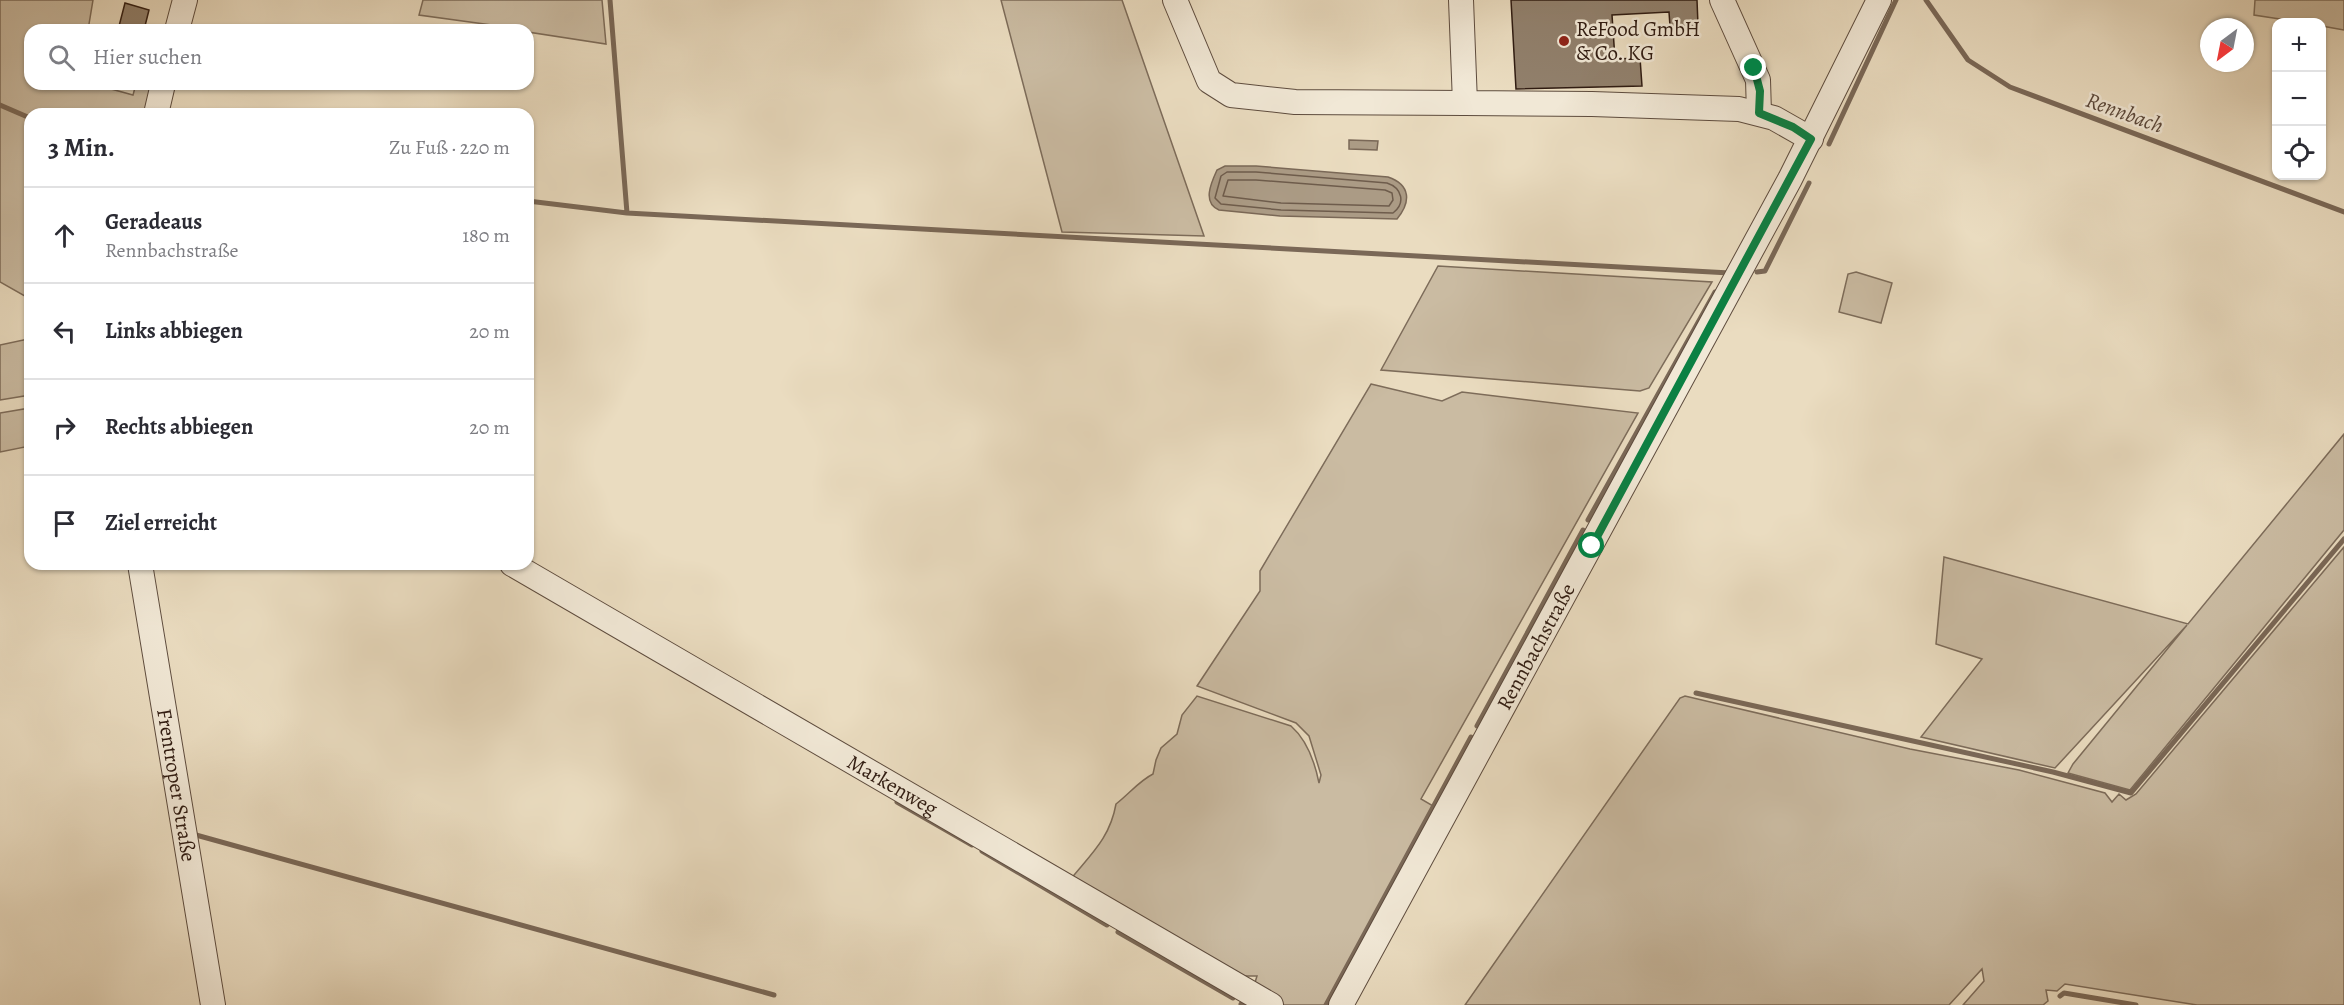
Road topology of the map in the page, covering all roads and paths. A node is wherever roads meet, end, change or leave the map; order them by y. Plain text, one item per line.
1 (184, 0) edge
2 (1175, 0) edge
3 (1461, 0) edge
4 (1722, 0) edge
5 (1879, 0) edge
6 (178, 24) edge
7 (162, 90) edge
8 (1465, 103) junction
9 (158, 108) edge
10 (1759, 113) junction
11 (1811, 139) junction
12 (141, 570) edge
13 (522, 570) edge
14 (213, 1005) edge
15 (1271, 1005) edge
16 (1341, 1005) edge

1 - 6 street
2 - 8 street
3 - 8 street
4 - 10 street
5 - 11 street, Rennbachstraße
7 - 9 street
8 - 10 street
10 - 11 street
11 - 16 street, Rennbachstraße
12 - 14 street, Frentroper Straße
13 - 15 street, Markenweg

